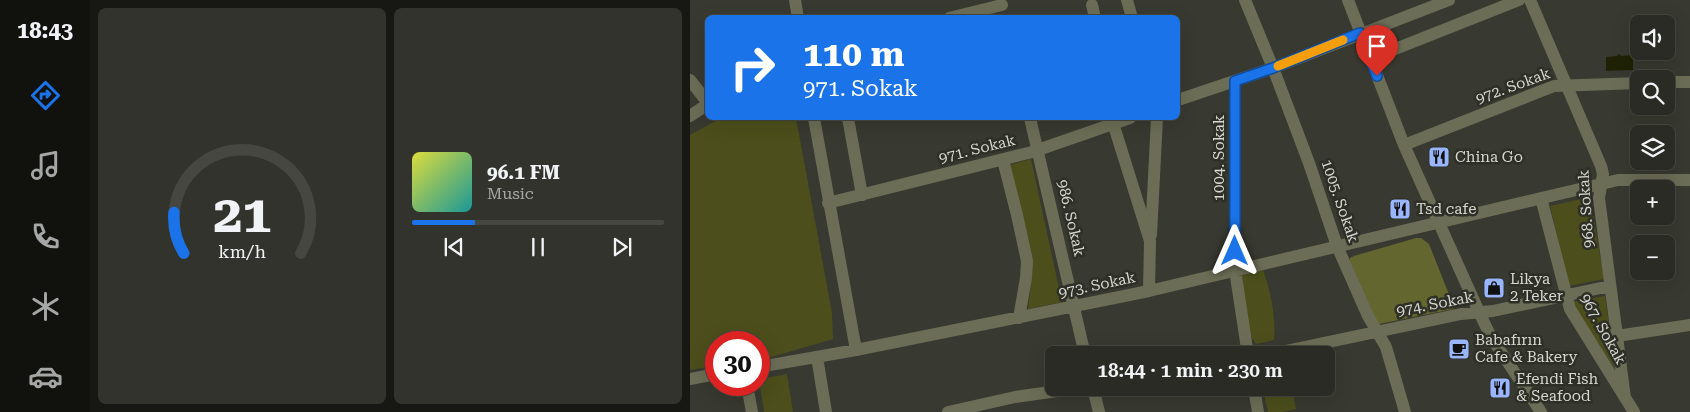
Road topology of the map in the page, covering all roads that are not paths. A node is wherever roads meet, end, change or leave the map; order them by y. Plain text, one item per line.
1 (795, 0) edge
2 (1127, 0) edge
3 (1244, 0) edge
4 (1348, 0) edge
5 (1449, 0) edge
6 (1519, 0) edge
7 (1530, 0) edge
8 (1434, 3) edge
9 (1002, 7) edge
10 (798, 15) edge
11 (963, 15) edge
12 (1131, 15) edge
13 (1360, 33) junction
14 (1370, 59) junction
15 (1273, 68) junction
16 (690, 80) edge
17 (1235, 81) junction
18 (1675, 82) edge
19 (1690, 82) edge
20 (1630, 83) edge
21 (1565, 85) junction
22 (1180, 99) edge
23 (705, 100) edge
24 (705, 106) edge
25 (690, 116) edge
26 (814, 120) edge
27 (848, 120) edge
28 (1031, 120) edge
29 (1123, 120) edge
30 (1158, 120) edge
31 (1404, 145) junction
32 (1039, 150) junction
33 (1003, 160) junction
34 (1690, 180) edge
35 (1602, 184) junction
36 (862, 195) junction
37 (1541, 198) junction
38 (828, 203) junction
39 (1440, 224) junction
40 (1150, 241) junction
41 (1337, 246) junction
42 (1235, 270) junction
43 (1610, 286) junction
44 (1149, 291) junction
45 (1566, 294) junction
46 (1075, 306) junction
47 (1479, 312) junction
48 (1019, 318) junction
49 (1690, 325) edge
50 (1378, 332) junction
51 (1617, 336) junction
52 (1083, 346) edge
53 (1247, 346) edge
54 (1310, 346) edge
55 (856, 350) junction
56 (817, 357) junction
57 (770, 365) edge
58 (705, 376) edge
59 (690, 379) edge
60 (1045, 393) edge
61 (749, 396) edge
62 (1095, 396) edge
63 (1255, 396) edge
64 (1625, 398) junction
65 (752, 412) edge
66 (826, 412) edge
67 (948, 412) edge
68 (1099, 412) edge
69 (1258, 412) edge
70 (1405, 412) edge
71 (1541, 412) edge
72 (1634, 412) edge

1 - 10 street
2 - 12 street
3 - 15 street, 1005. Sokak
4 - 13 street
5 - 8 street
6 - 14 street
7 - 21 street, 968. Sokak
8 - 13 street
9 - 11 street
13 - 14 street
13 - 15 street
14 - 31 street
15 - 17 street
15 - 41 street, 1005. Sokak
16 - 23 street
17 - 22 street
17 - 42 street, 1004. Sokak
18 - 19 street
20 - 21 street, 972. Sokak
21 - 31 street, 972. Sokak
21 - 35 street, 968. Sokak
24 - 25 street
26 - 38 street
27 - 36 street
28 - 32 street, 986. Sokak
29 - 32 street, 971. Sokak
29 - 40 street
30 - 40 street
31 - 39 street
32 - 33 street, 971. Sokak
32 - 46 street, 986. Sokak
33 - 36 street, 971. Sokak
33 - 48 street
34 - 35 street, 973. Sokak
35 - 37 street, 973. Sokak
35 - 43 street, 968. Sokak
36 - 38 street, 971. Sokak
37 - 39 street, 973. Sokak
37 - 45 street, 967. Sokak
38 - 55 street
39 - 41 street, 973. Sokak
39 - 47 street
40 - 44 street
41 - 42 street, 973. Sokak
41 - 50 street, 1005. Sokak
42 - 44 street, 973. Sokak
42 - 53 street, 1004. Sokak
43 - 45 street, 974. Sokak
43 - 51 street, 968. Sokak
44 - 46 street, 973. Sokak
45 - 47 street, 974. Sokak
45 - 64 street, 967. Sokak
46 - 48 street, 973. Sokak
46 - 52 street, 986. Sokak
47 - 50 street, 974. Sokak
47 - 71 street
48 - 55 street, 973. Sokak
49 - 51 street
50 - 54 street, 974. Sokak
50 - 70 street, 1005. Sokak
51 - 64 street, 968. Sokak
55 - 56 street, 973. Sokak
56 - 57 street, 973. Sokak
56 - 66 street
58 - 59 street
60 - 67 street
61 - 65 street
62 - 68 street
63 - 69 street
64 - 72 street, 967. Sokak

